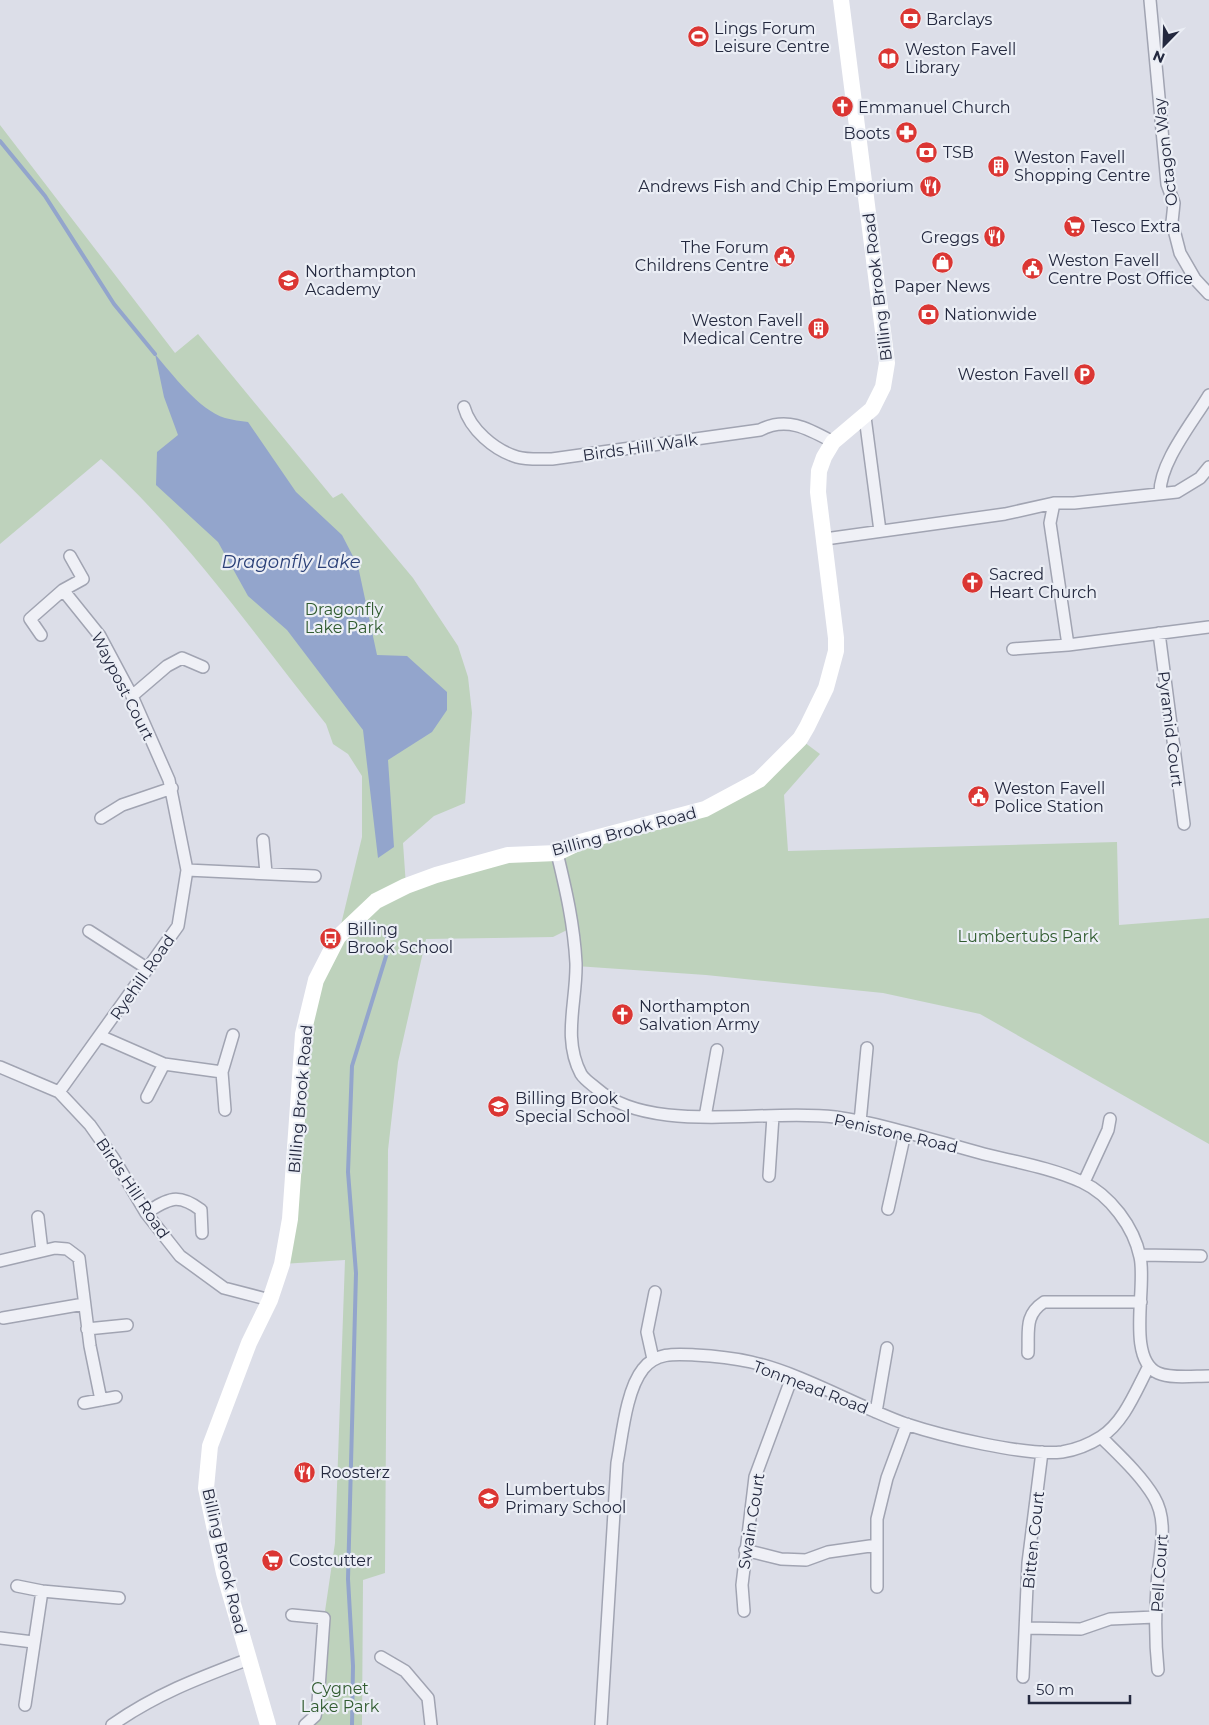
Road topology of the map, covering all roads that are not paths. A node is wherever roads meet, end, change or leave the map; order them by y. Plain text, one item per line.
1 (841, 0) edge
2 (1150, 0) edge
3 (1209, 294) edge
4 (1209, 395) edge
5 (464, 407) dead end
6 (865, 417) junction
7 (833, 442) junction
8 (1209, 467) edge
9 (1160, 494) junction
10 (1054, 503) junction
11 (880, 531) junction
12 (825, 539) junction
13 (70, 556) dead end
14 (64, 590) junction
15 (1209, 628) edge
16 (1159, 633) junction
17 (41, 635) dead end
18 (1068, 645) junction
19 (1013, 649) dead end
20 (203, 666) dead end
21 (132, 696) junction
22 (172, 788) junction
23 (101, 818) dead end
24 (1184, 824) dead end
25 (263, 840) dead end
26 (557, 853) junction
27 (187, 870) junction
28 (266, 873) junction
29 (314, 876) dead end
30 (89, 930) dead end
31 (148, 969) junction
32 (233, 1035) dead end
33 (100, 1036) junction
34 (867, 1048) dead end
35 (717, 1050) dead end
36 (164, 1064) junction
37 (0, 1067) edge
38 (222, 1072) junction
39 (59, 1092) junction
40 (147, 1097) dead end
41 (225, 1110) dead end
42 (772, 1116) junction
43 (705, 1117) junction
44 (1110, 1119) dead end
45 (860, 1122) junction
46 (904, 1133) junction
47 (769, 1176) dead end
48 (1084, 1182) junction
49 (888, 1209) dead end
50 (146, 1212) junction
51 (38, 1217) dead end
52 (202, 1233) dead end
53 (42, 1251) junction
54 (1140, 1255) junction
55 (1201, 1256) dead end
56 (0, 1261) edge
57 (655, 1292) dead end
58 (270, 1300) junction
59 (1141, 1302) junction
60 (84, 1304) junction
61 (3, 1318) dead end
62 (127, 1325) dead end
63 (87, 1329) junction
64 (887, 1348) dead end
65 (1028, 1353) dead end
66 (654, 1359) junction
67 (1149, 1366) junction
68 (792, 1376) junction
69 (1209, 1376) edge
70 (116, 1397) dead end
71 (101, 1400) junction
72 (84, 1403) dead end
73 (876, 1412) junction
74 (907, 1424) junction
75 (1101, 1437) junction
76 (1042, 1452) junction
77 (877, 1545) junction
78 (745, 1550) junction
79 (17, 1586) dead end
80 (877, 1587) dead end
81 (42, 1591) junction
82 (119, 1598) dead end
83 (744, 1611) dead end
84 (292, 1615) dead end
85 (1155, 1617) junction
86 (1026, 1628) junction
87 (0, 1638) edge
88 (33, 1642) junction
89 (381, 1657) dead end
90 (249, 1660) junction
91 (1158, 1670) dead end
92 (1023, 1677) dead end
93 (25, 1705) dead end
94 (112, 1725) edge
95 (268, 1725) edge
96 (305, 1725) edge
97 (431, 1725) edge
98 (601, 1725) edge

1 - 6 street, Billing Brook Road
2 - 3 street, Octagon Way
4 - 9 street
5 - 7 street, Birds Hill Walk
6 - 7 street, Billing Brook Road
6 - 11 street
7 - 12 street, Billing Brook Road
8 - 9 street
9 - 10 street
10 - 11 street
10 - 18 street
11 - 12 street
12 - 26 street, Billing Brook Road
13 - 14 street
14 - 17 street
14 - 21 street, Waypost Court
15 - 16 street
16 - 18 street
16 - 24 street, Pyramid Court
18 - 19 street
20 - 21 street
21 - 22 street, Waypost Court
22 - 23 street
22 - 27 street, Ryehill Road
25 - 28 street
26 - 43 street, Penistone Road
26 - 58 street, Billing Brook Road
27 - 28 street
27 - 31 street, Ryehill Road
28 - 29 street
30 - 31 street
31 - 33 street, Ryehill Road
32 - 38 street
33 - 36 street
33 - 39 street, Ryehill Road
34 - 45 street
35 - 43 street
36 - 38 street
36 - 40 street
37 - 39 street, Birds Hill Road
38 - 41 street
39 - 50 street, Birds Hill Road
42 - 43 street, Penistone Road
42 - 45 street, Penistone Road
42 - 47 street
44 - 48 street
45 - 46 street, Penistone Road
46 - 48 street, Penistone Road
46 - 49 street
48 - 54 street, Penistone Road
50 - 52 street
50 - 58 street, Birds Hill Road
51 - 53 street
53 - 56 street
53 - 60 street
54 - 55 street
54 - 59 street, Penistone Road
57 - 66 street
58 - 90 street, Billing Brook Road
59 - 65 street
59 - 67 street, Penistone Road
60 - 61 street
60 - 63 street
62 - 63 street
63 - 71 street
64 - 73 street
66 - 68 street, Tonmead Road
66 - 98 street
67 - 69 street
67 - 75 street, Tonmead Road
68 - 73 street, Tonmead Road
68 - 78 street, Swain Court
70 - 71 street
71 - 72 street
73 - 74 street, Tonmead Road
74 - 76 street, Tonmead Road
74 - 77 street
75 - 76 street, Tonmead Road
75 - 85 street, Pell Court
76 - 86 street, Bitten Court
77 - 78 street
77 - 80 street
78 - 83 street, Swain Court
79 - 81 street
81 - 82 street
81 - 88 street
84 - 96 street
85 - 86 street
85 - 91 street, Pell Court
86 - 92 street, Bitten Court
87 - 88 street
88 - 93 street
89 - 97 street
90 - 94 street
90 - 95 street, Billing Brook Road

